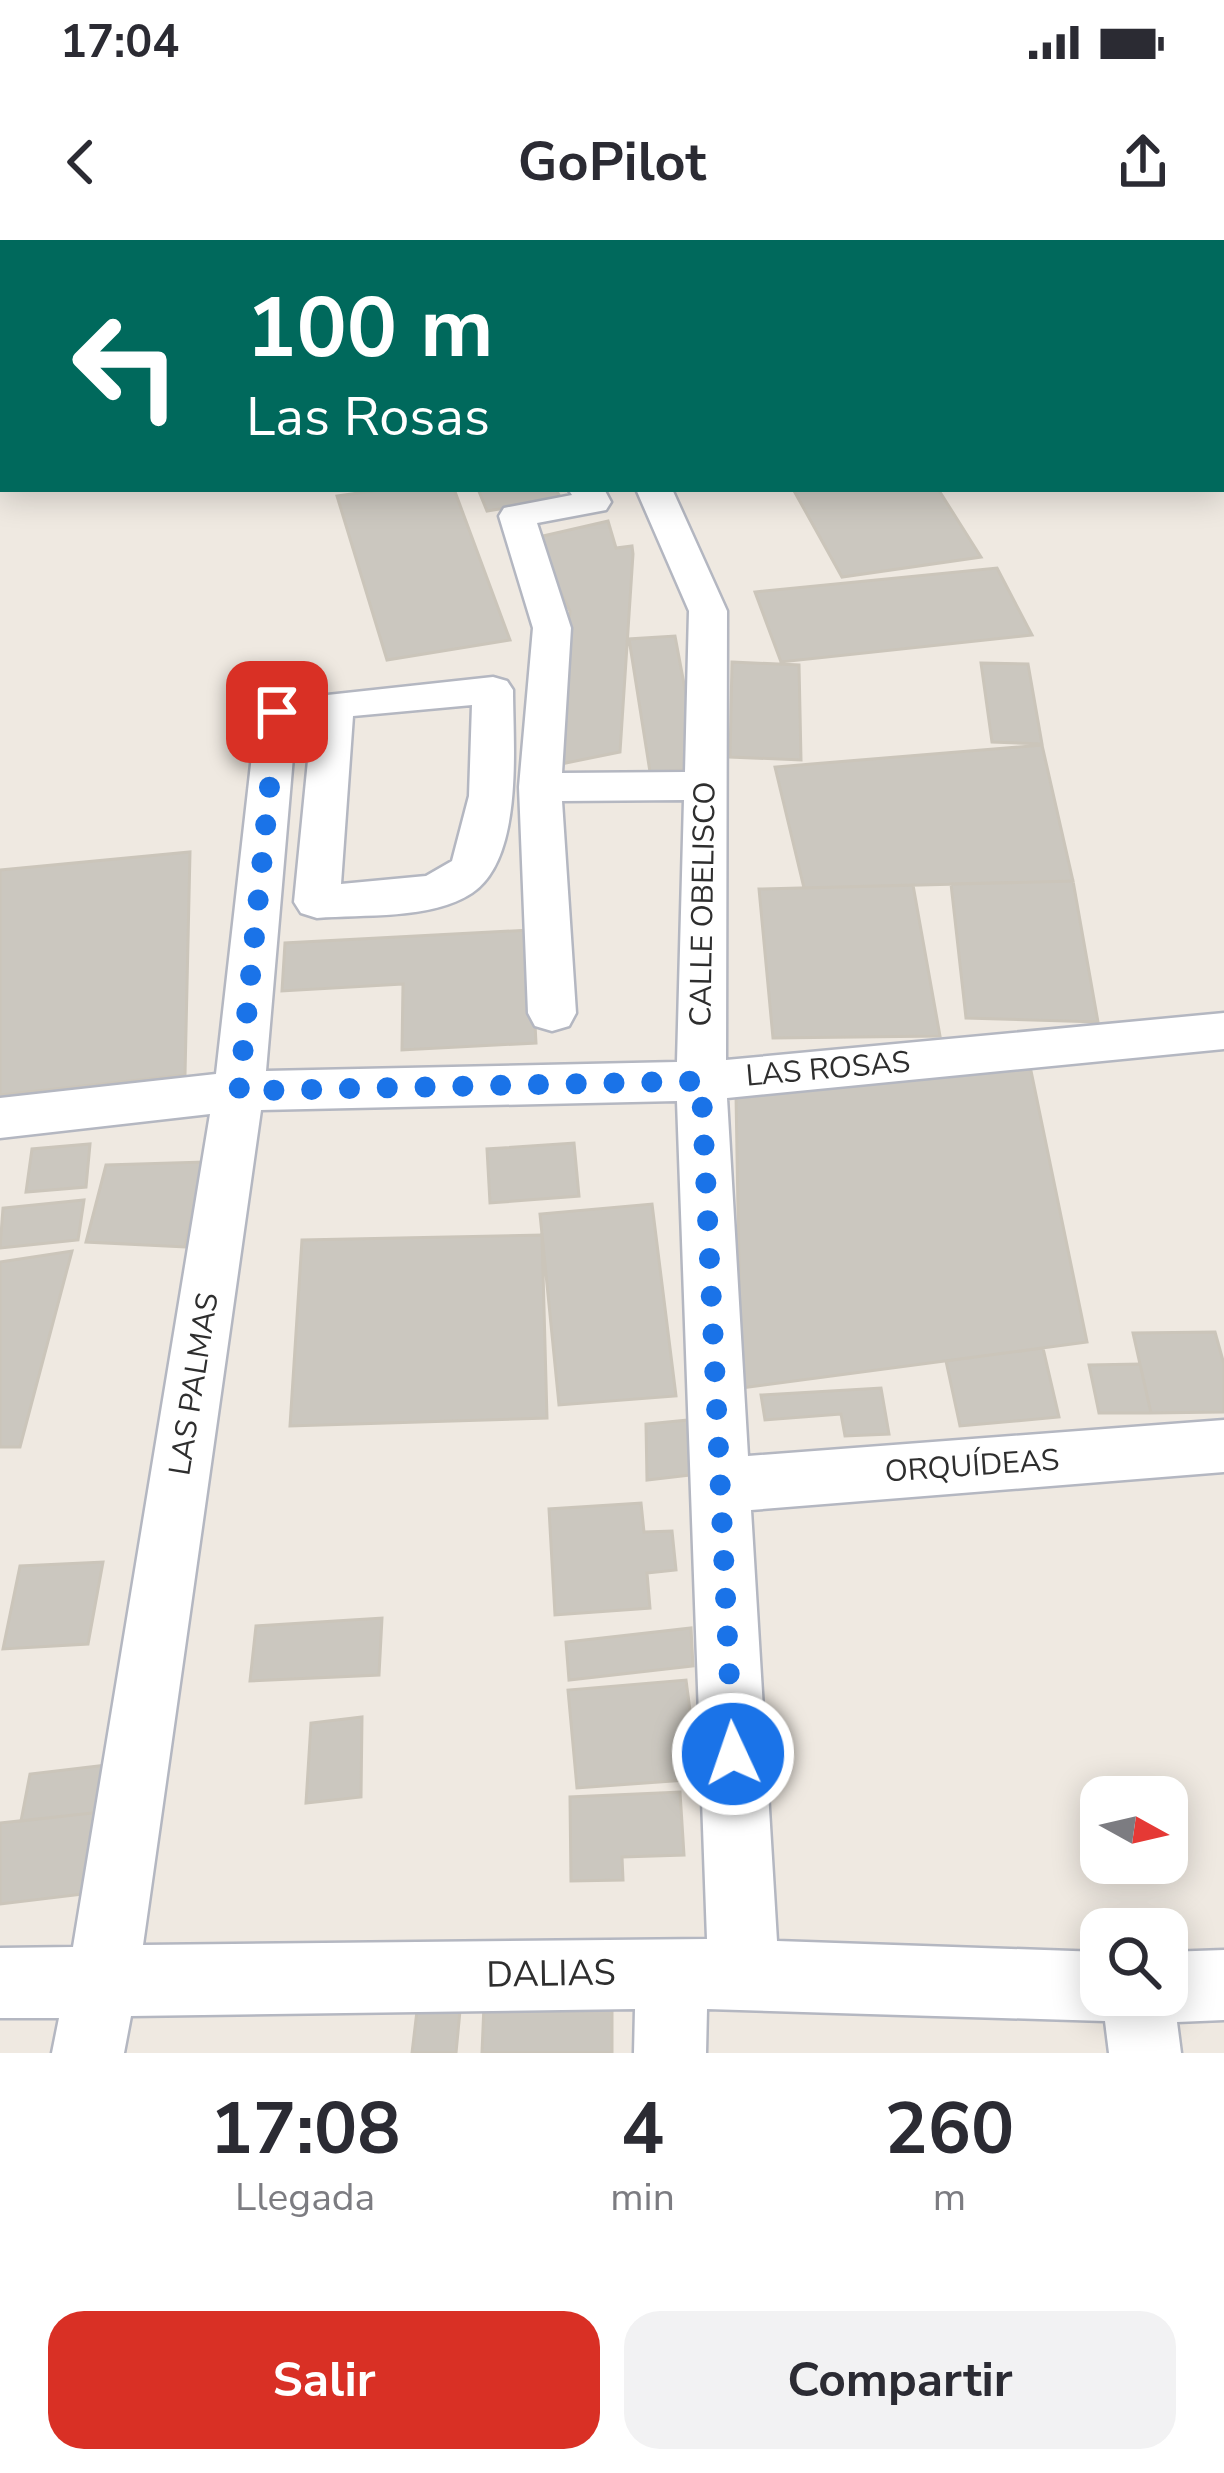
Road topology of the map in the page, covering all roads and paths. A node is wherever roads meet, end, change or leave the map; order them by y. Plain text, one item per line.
1 (588, 492) edge
2 (655, 492) edge
3 (334, 706) junction
4 (704, 786) junction
5 (540, 787) junction
6 (552, 1013) dead end
7 (1224, 1031) edge
8 (701, 1081) junction
9 (239, 1091) junction
10 (0, 1118) edge
11 (1224, 1446) edge
12 (721, 1485) junction
13 (672, 1973) junction
14 (744, 1978) junction
15 (104, 1979) junction
16 (0, 1983) edge
17 (1224, 1984) edge
18 (1080, 1986) edge
19 (1188, 1986) edge
20 (1140, 2016) edge
21 (88, 2053) edge
22 (670, 2053) edge
23 (1145, 2053) edge

1 - 5 street
2 - 4 street, CALLE OBELISCO
3 - 3 street
3 - 9 street, LAS PALMAS
4 - 5 street
4 - 8 street, CALLE OBELISCO
5 - 6 street
7 - 8 street, LAS ROSAS
8 - 9 street, LAS ROSAS
8 - 12 street, CALLE OBELISCO
9 - 10 street, LAS ROSAS
9 - 15 street, LAS PALMAS
11 - 12 street, ORQUÍDEAS
12 - 14 street, CALLE OBELISCO
13 - 14 street, DALIAS
13 - 15 street, DALIAS
13 - 22 street
14 - 18 street, DALIAS
15 - 16 street, DALIAS
15 - 21 street, LAS PALMAS
17 - 19 street
20 - 23 street

